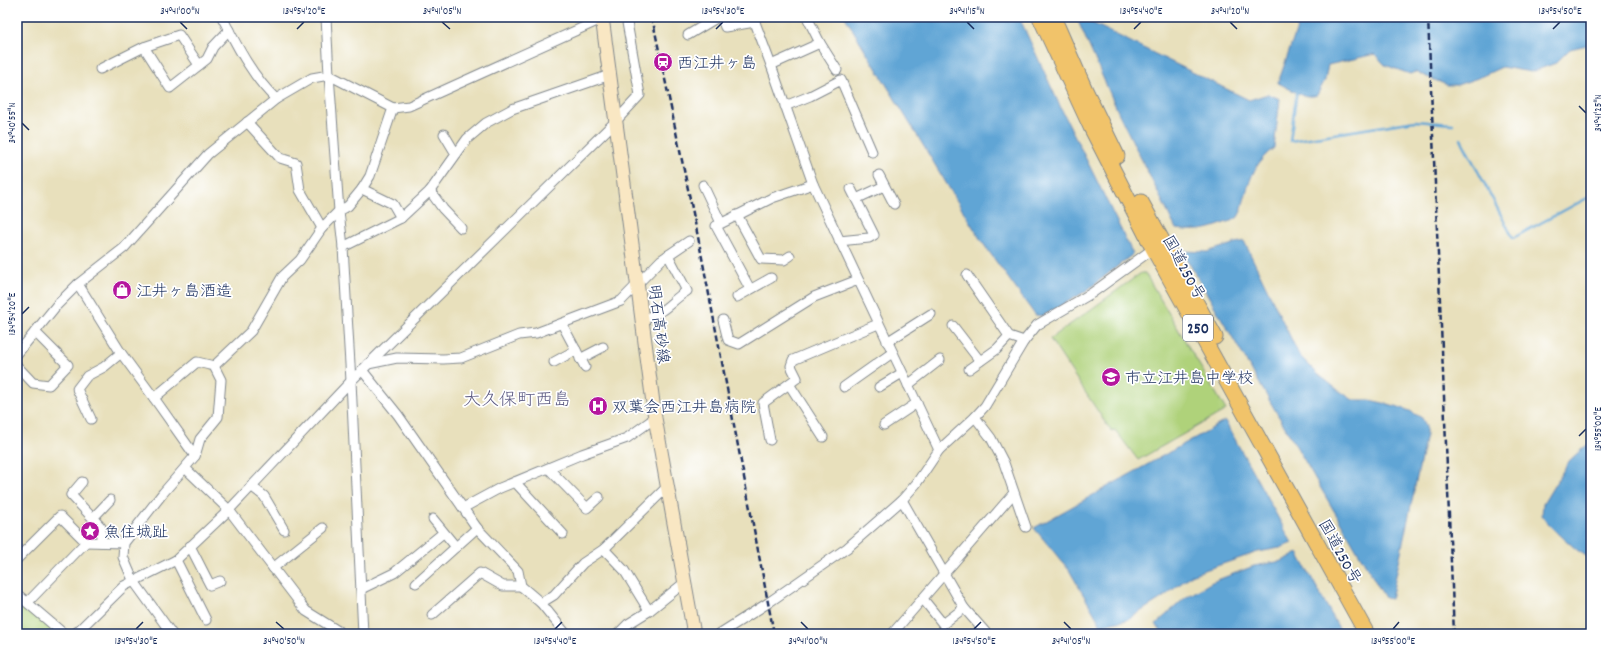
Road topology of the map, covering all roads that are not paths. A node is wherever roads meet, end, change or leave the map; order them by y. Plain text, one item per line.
1 (222, 17) edge
2 (326, 17) edge
3 (626, 17) edge
4 (719, 17) edge
5 (1040, 17) edge
6 (1053, 17) edge
7 (604, 18) edge
8 (754, 19) edge
9 (808, 19) dead end
10 (229, 30) junction
11 (688, 35) dead end
12 (820, 42) junction
13 (144, 47) junction
14 (199, 65) junction
15 (771, 65) junction
16 (100, 69) dead end
17 (837, 70) dead end
18 (329, 75) junction
19 (610, 75) junction
20 (276, 99) junction
21 (785, 106) junction
22 (393, 108) junction
23 (616, 121) junction
24 (247, 122) junction
25 (444, 134) dead end
26 (872, 152) dead end
27 (456, 154) junction
28 (879, 175) dead end
29 (813, 184) junction
30 (703, 185) dead end
31 (884, 186) junction
32 (362, 189) junction
33 (851, 189) dead end
34 (430, 191) junction
35 (856, 199) junction
36 (894, 204) dead end
37 (339, 211) junction
38 (737, 215) junction
39 (401, 218) junction
40 (721, 224) junction
41 (322, 228) junction
42 (461, 228) dead end
43 (689, 241) dead end
44 (839, 241) junction
45 (1158, 245) junction
46 (343, 248) junction
47 (668, 255) junction
48 (790, 256) dead end
49 (966, 275) dead end
50 (771, 278) dead end
51 (858, 280) junction
52 (78, 284) junction
53 (638, 285) junction
54 (750, 289) junction
55 (738, 297) dead end
56 (931, 314) dead end
57 (642, 319) junction
58 (723, 320) dead end
59 (562, 324) junction
60 (878, 324) junction
61 (953, 326) dead end
62 (36, 332) junction
63 (1009, 336) junction
64 (1024, 341) junction
65 (887, 342) junction
66 (603, 347) dead end
67 (576, 350) junction
68 (120, 353) junction
69 (892, 353) junction
70 (17, 354) edge
71 (940, 360) dead end
72 (554, 362) dead end
73 (980, 362) junction
74 (17, 366) edge
75 (214, 366) junction
76 (365, 367) junction
77 (969, 369) dead end
78 (902, 373) junction
79 (351, 381) junction
80 (789, 384) junction
81 (908, 385) junction
82 (844, 387) dead end
83 (879, 387) dead end
84 (154, 398) junction
85 (917, 403) junction
86 (975, 417) junction
87 (655, 418) junction
88 (91, 419) dead end
89 (884, 425) dead end
90 (823, 437) dead end
91 (770, 440) dead end
92 (939, 450) junction
93 (195, 456) junction
94 (185, 468) junction
95 (549, 469) junction
96 (82, 482) dead end
97 (515, 482) junction
98 (251, 486) junction
99 (667, 487) junction
100 (1013, 494) junction
101 (599, 497) dead end
102 (110, 500) dead end
103 (902, 500) junction
104 (463, 508) junction
105 (229, 510) junction
106 (92, 518) junction
107 (433, 519) dead end
108 (1026, 527) dead end
109 (323, 528) dead end
110 (477, 528) junction
111 (284, 530) dead end
112 (443, 533) junction
113 (563, 534) dead end
114 (86, 542) junction
115 (101, 542) junction
116 (124, 543) junction
117 (190, 546) junction
118 (456, 547) junction
119 (604, 549) junction
120 (17, 559) edge
121 (176, 560) junction
122 (273, 568) junction
123 (944, 572) junction
124 (133, 580) junction
125 (220, 581) dead end
126 (416, 583) dead end
127 (684, 584) junction
128 (521, 586) junction
129 (361, 589) junction
130 (17, 594) edge
131 (923, 599) junction
132 (28, 602) junction
133 (541, 603) junction
134 (964, 608) junction
135 (649, 611) junction
136 (432, 615) dead end
137 (206, 620) dead end
138 (339, 633) edge
139 (983, 633) edge
140 (64, 634) edge
141 (75, 634) edge
142 (172, 634) edge
143 (363, 634) edge
144 (566, 634) edge
145 (618, 634) edge
146 (694, 634) edge
147 (719, 634) edge
148 (892, 634) edge
149 (1366, 634) edge
150 (1377, 634) edge

1 - 10 street
2 - 18 street
3 - 23 street
4 - 8 street
4 - 11 street
5 - 45 highway, 国道250号 / 250
6 - 45 highway, 国道250号 / 250
7 - 19 main road, 明石高砂線
7 - 22 street
8 - 15 street
9 - 12 street
10 - 14 street
10 - 20 street
12 - 15 street
12 - 17 street
13 - 14 street
13 - 14 street
13 - 16 street
15 - 21 street
18 - 20 street
18 - 22 street
18 - 37 street
19 - 23 main road, 明石高砂線
19 - 27 street
20 - 24 street
21 - 26 street
21 - 29 street
22 - 32 street
23 - 53 main road, 明石高砂線
23 - 76 street
24 - 41 street
24 - 52 street
25 - 27 street
27 - 34 street
28 - 31 street
29 - 38 street
29 - 44 street
30 - 40 street
31 - 35 street
31 - 36 street
32 - 37 street
32 - 39 street
33 - 35 street
34 - 39 street
34 - 42 street
35 - 44 street
37 - 41 street
37 - 46 street
38 - 40 street
38 - 48 street
39 - 46 street
40 - 54 street
41 - 75 street
43 - 47 street
44 - 51 street
45 - 64 street
45 - 149 highway, 国道250号 / 250
45 - 150 highway, 国道250号 / 250
46 - 79 street
47 - 53 street
47 - 57 street
49 - 63 street
50 - 54 street
51 - 58 street
51 - 60 street
52 - 62 street
52 - 68 street
53 - 57 main road, 明石高砂線
53 - 59 street
54 - 55 street
56 - 65 street
57 - 87 main road, 明石高砂線
59 - 67 street
59 - 76 street
60 - 65 street
60 - 80 street
61 - 73 street
62 - 70 street
62 - 74 street
63 - 64 street
63 - 73 street
64 - 86 street
65 - 69 street
66 - 67 street
67 - 72 street
68 - 84 street
68 - 88 street
69 - 78 street
69 - 82 street
71 - 81 street
73 - 77 street
75 - 84 street
75 - 93 street
76 - 79 street
76 - 104 street
78 - 81 street
78 - 83 street
79 - 98 street
79 - 129 street
80 - 90 street
80 - 91 street
81 - 85 street
84 - 93 street
85 - 89 street
85 - 92 street
86 - 92 street
86 - 100 street
87 - 95 street
87 - 99 main road, 明石高砂線
92 - 103 street
93 - 94 street
94 - 105 street
94 - 116 street
95 - 97 street
95 - 101 street
96 - 106 street
97 - 104 street
97 - 113 street
98 - 105 street
98 - 111 street
99 - 119 street
99 - 127 main road, 明石高砂線
100 - 108 street
100 - 123 street
102 - 106 street
103 - 123 street
103 - 147 street
104 - 110 street
105 - 117 street
105 - 122 street
106 - 115 street
107 - 112 street
109 - 122 street
110 - 118 street
110 - 128 street
112 - 118 street
112 - 129 street
114 - 115 street
114 - 120 street
114 - 132 street
115 - 116 street
116 - 124 street
117 - 121 street
117 - 125 street
118 - 126 street
119 - 133 street
119 - 135 street
121 - 124 street
121 - 137 street
122 - 138 street
123 - 131 street
123 - 134 street
124 - 141 street
124 - 142 street
127 - 135 street
127 - 146 main road, 明石高砂線
128 - 133 street
128 - 136 street
129 - 143 street
130 - 132 street
131 - 134 street
131 - 148 street
132 - 140 street
133 - 144 street
134 - 139 street
135 - 145 street

